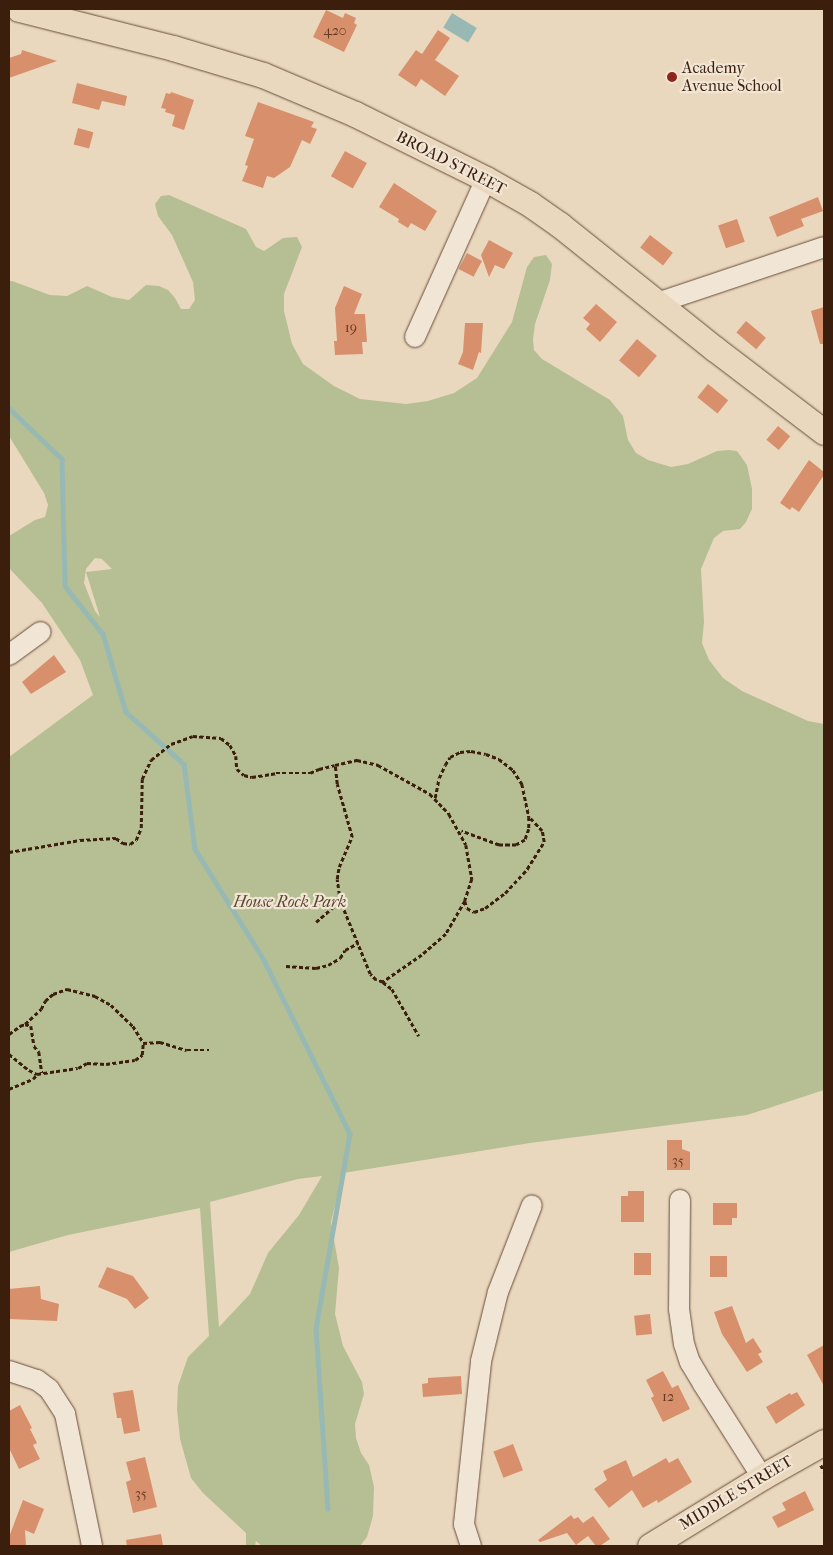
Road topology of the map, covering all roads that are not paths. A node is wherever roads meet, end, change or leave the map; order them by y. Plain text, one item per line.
1 (19, 9) edge
2 (486, 179) junction
3 (824, 248) edge
4 (657, 303) junction
5 (416, 338) dead end
6 (824, 432) edge
7 (41, 632) dead end
8 (9, 655) edge
9 (680, 1200) dead end
10 (532, 1206) dead end
11 (9, 1371) edge
12 (824, 1442) edge
13 (762, 1476) junction
14 (92, 1546) edge
15 (471, 1546) edge
16 (650, 1546) edge

1 - 2 main road, BROAD STREET
2 - 4 main road, BROAD STREET
2 - 5 street
3 - 4 street
4 - 6 main road, BROAD STREET
7 - 8 street
9 - 13 street
10 - 15 street
11 - 14 street
12 - 13 main road, MIDDLE STREET
13 - 16 main road, MIDDLE STREET

